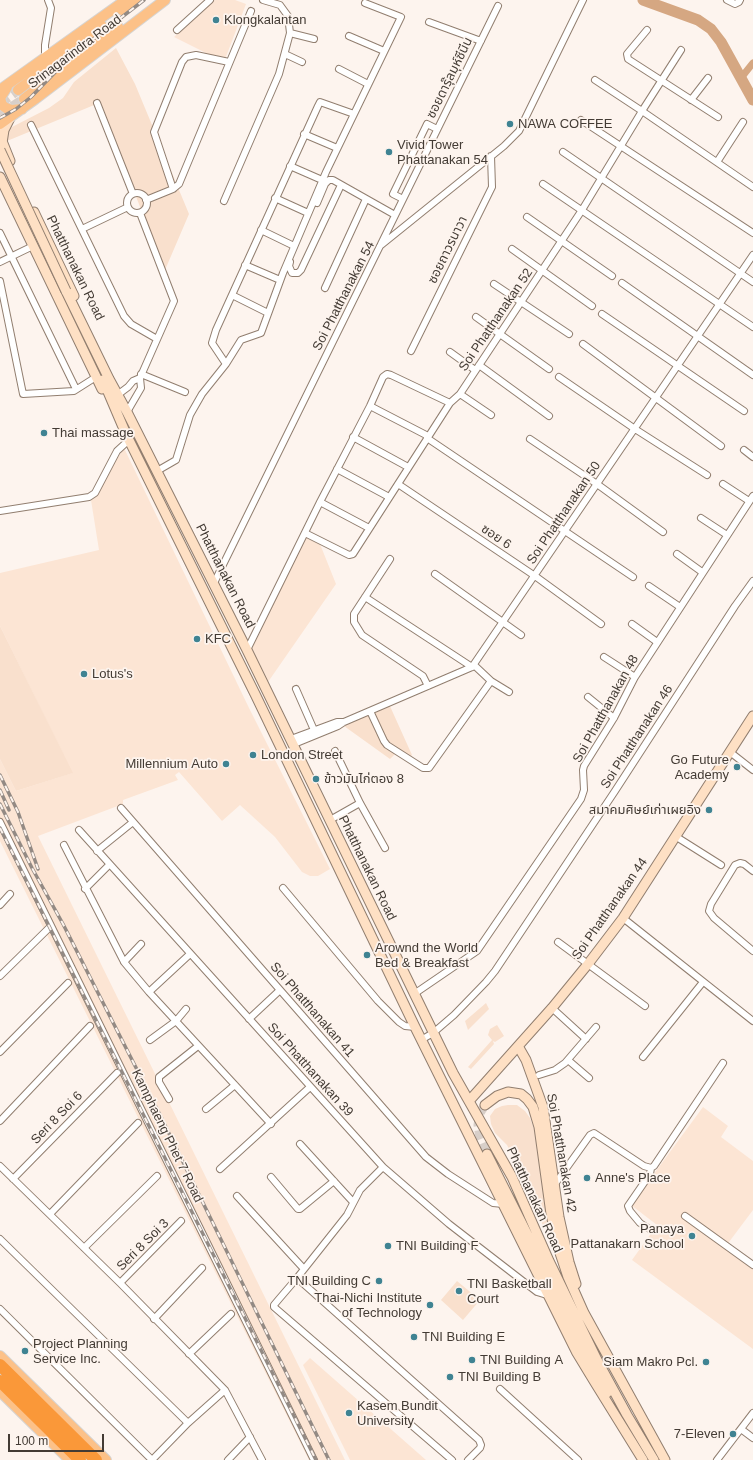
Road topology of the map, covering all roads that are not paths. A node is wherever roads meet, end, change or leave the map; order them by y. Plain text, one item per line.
1 (48, 0) edge
2 (52, 0) edge
3 (126, 0) edge
4 (135, 0) edge
5 (154, 0) edge
6 (165, 0) edge
7 (210, 0) edge
8 (263, 0) edge
9 (583, 0) edge
10 (727, 0) edge
11 (740, 0) edge
12 (117, 3) edge
13 (365, 3) dead end
14 (498, 6) dead end
15 (51, 8) junction
16 (251, 11) dead end
17 (429, 22) dead end
18 (177, 30) dead end
19 (647, 30) dead end
20 (290, 33) junction
21 (350, 36) dead end
22 (314, 39) dead end
23 (481, 41) junction
24 (682, 50) dead end
25 (384, 51) junction
26 (285, 54) junction
27 (45, 58) junction
28 (229, 62) junction
29 (302, 62) dead end
30 (339, 69) dead end
31 (708, 78) dead end
32 (595, 80) dead end
33 (662, 81) junction
34 (368, 84) junction
35 (3, 88) edge
36 (21, 99) junction
37 (691, 100) junction
38 (97, 103) dead end
39 (642, 110) junction
40 (354, 114) junction
41 (12, 116) junction
42 (718, 117) dead end
43 (581, 120) dead end
44 (743, 122) dead end
45 (0, 124) edge
46 (31, 125) dead end
47 (437, 129) junction
48 (304, 134) junction
49 (1, 143) edge
50 (622, 146) junction
51 (337, 148) junction
52 (563, 152) dead end
53 (491, 156) junction
54 (0, 161) edge
55 (717, 162) junction
56 (290, 166) junction
57 (0, 177) edge
58 (602, 178) junction
59 (322, 180) junction
60 (544, 184) dead end
61 (341, 185) junction
62 (753, 187) edge
63 (173, 189) junction
64 (133, 194) junction
65 (27, 198) junction
66 (275, 198) junction
67 (366, 199) junction
68 (403, 199) junction
69 (146, 200) junction
70 (224, 201) dead end
71 (14, 206) junction
72 (128, 207) junction
73 (582, 210) junction
74 (140, 213) junction
75 (308, 213) junction
76 (396, 215) junction
77 (527, 217) dead end
78 (82, 229) junction
79 (261, 230) junction
80 (0, 233) edge
81 (753, 233) edge
82 (562, 241) junction
83 (33, 246) junction
84 (294, 246) junction
85 (380, 246) junction
86 (512, 249) dead end
87 (753, 255) edge
88 (11, 256) junction
89 (0, 262) edge
90 (245, 265) junction
91 (542, 271) junction
92 (741, 273) junction
93 (612, 276) dead end
94 (280, 280) junction
95 (0, 282) edge
96 (753, 282) edge
97 (622, 283) dead end
98 (494, 284) dead end
99 (326, 288) dead end
100 (64, 292) junction
101 (232, 295) junction
102 (521, 302) junction
103 (720, 304) junction
104 (592, 306) dead end
105 (268, 313) junction
106 (602, 314) dead end
107 (476, 317) dead end
108 (753, 327) edge
109 (500, 334) junction
110 (569, 334) dead end
111 (698, 336) junction
112 (157, 339) junction
113 (584, 344) dead end
114 (411, 351) dead end
115 (450, 352) dead end
116 (226, 364) junction
117 (677, 366) junction
118 (477, 368) junction
119 (549, 369) dead end
120 (753, 375) edge
121 (141, 376) junction
122 (96, 377) junction
123 (559, 377) dead end
124 (76, 389) junction
125 (185, 392) dead end
126 (120, 393) junction
127 (460, 394) junction
128 (656, 397) junction
129 (450, 402) junction
130 (370, 406) junction
131 (744, 411) dead end
132 (127, 412) junction
133 (116, 413) junction
134 (491, 415) dead end
135 (549, 416) dead end
136 (635, 429) junction
137 (353, 437) junction
138 (428, 437) junction
139 (530, 439) dead end
140 (129, 440) junction
141 (721, 446) dead end
142 (744, 450) dead end
143 (753, 457) edge
144 (408, 467) junction
145 (337, 468) junction
146 (157, 471) junction
147 (707, 475) dead end
148 (398, 484) junction
149 (597, 484) junction
150 (723, 484) dead end
151 (389, 497) junction
152 (751, 498) edge
153 (320, 502) junction
154 (0, 511) edge
155 (701, 518) dead end
156 (369, 528) junction
157 (564, 532) junction
158 (663, 532) dead end
159 (304, 533) junction
160 (727, 535) junction
161 (677, 554) dead end
162 (390, 558) dead end
163 (702, 572) junction
164 (435, 574) dead end
165 (534, 576) junction
166 (632, 577) dead end
167 (753, 581) edge
168 (214, 583) junction
169 (650, 586) dead end
170 (365, 597) junction
171 (680, 607) junction
172 (504, 622) junction
173 (601, 624) dead end
174 (632, 624) dead end
175 (521, 634) dead end
176 (657, 642) junction
177 (247, 650) junction
178 (604, 657) dead end
179 (473, 666) junction
180 (635, 677) junction
181 (491, 681) junction
182 (428, 686) junction
183 (296, 689) dead end
184 (509, 692) dead end
185 (588, 698) dead end
186 (370, 711) junction
187 (753, 716) edge
188 (614, 718) junction
189 (344, 722) junction
190 (314, 730) junction
191 (292, 741) junction
192 (335, 751) dead end
193 (730, 752) junction
194 (753, 770) edge
195 (360, 803) junction
196 (121, 808) dead end
197 (330, 820) junction
198 (0, 822) edge
199 (133, 822) junction
200 (79, 830) dead end
201 (675, 836) junction
202 (64, 845) dead end
203 (384, 848) dead end
204 (97, 851) junction
205 (109, 865) junction
206 (721, 865) dead end
207 (753, 871) edge
208 (283, 888) dead end
209 (85, 889) junction
210 (10, 894) dead end
211 (0, 905) edge
212 (623, 918) junction
213 (51, 926) junction
214 (558, 942) dead end
215 (141, 944) dead end
216 (753, 951) edge
217 (190, 954) junction
218 (124, 962) junction
219 (588, 964) junction
220 (0, 976) edge
221 (703, 982) junction
222 (68, 983) dead end
223 (280, 990) junction
224 (149, 992) junction
225 (414, 994) junction
226 (645, 1006) dead end
227 (552, 1008) junction
228 (186, 1009) dead end
229 (249, 1019) junction
230 (176, 1021) junction
231 (753, 1021) edge
232 (90, 1026) dead end
233 (415, 1027) junction
234 (596, 1027) dead end
235 (433, 1033) junction
236 (586, 1039) junction
237 (150, 1040) dead end
238 (421, 1040) junction
239 (198, 1046) junction
240 (518, 1046) junction
241 (0, 1052) edge
242 (643, 1057) dead end
243 (568, 1060) junction
244 (723, 1063) dead end
245 (116, 1073) dead end
246 (538, 1075) dead end
247 (589, 1078) dead end
248 (235, 1085) junction
249 (310, 1087) junction
250 (169, 1099) dead end
251 (468, 1101) junction
252 (485, 1104) tunnel mouth
253 (206, 1109) dead end
254 (0, 1121) edge
255 (138, 1123) dead end
256 (271, 1124) junction
257 (300, 1144) dead end
258 (487, 1154) tunnel mouth
259 (0, 1166) edge
260 (383, 1167) junction
261 (651, 1168) junction
262 (220, 1169) dead end
263 (157, 1176) dead end
264 (271, 1177) dead end
265 (13, 1179) junction
266 (334, 1181) junction
267 (555, 1184) junction
268 (237, 1196) dead end
269 (353, 1202) junction
270 (503, 1204) junction
271 (50, 1214) junction
272 (685, 1216) dead end
273 (181, 1221) dead end
274 (651, 1230) dead end
275 (0, 1239) edge
276 (84, 1248) junction
277 (753, 1265) edge
278 (202, 1268) dead end
279 (304, 1269) junction
280 (297, 1278) junction
281 (120, 1283) junction
282 (550, 1296) junction
283 (0, 1309) edge
284 (584, 1313) junction
285 (231, 1314) dead end
286 (154, 1319) junction
287 (189, 1354) junction
288 (0, 1356) edge
289 (0, 1366) edge
290 (0, 1381) edge
291 (500, 1389) dead end
292 (225, 1390) junction
293 (0, 1391) edge
294 (752, 1416) edge
295 (617, 1419) junction
296 (188, 1423) junction
297 (741, 1428) junction
298 (250, 1437) junction
299 (753, 1438) edge
300 (70, 1460) edge
301 (80, 1460) edge
302 (96, 1460) edge
303 (106, 1460) edge
304 (152, 1460) edge
305 (228, 1460) edge
306 (262, 1460) edge
307 (314, 1460) edge
308 (452, 1460) edge
309 (468, 1460) edge
310 (578, 1460) edge
311 (643, 1460) edge
312 (654, 1460) edge
313 (665, 1460) edge
314 (717, 1460) edge

1 - 15 street
2 - 15 street
3 - 12 main road, Srinagarindra Road
4 - 36 main road
5 - 36 main road
6 - 36 main road, Srinagarindra Road
7 - 18 street
8 - 20 street
9 - 53 street, Soi Phatthanakan 54
10 - 11 street
12 - 27 main road, Srinagarindra Road
13 - 25 street
14 - 23 street, ซอยดารุ๊ลมุห์ซีนีน
15 - 27 street
16 - 28 street
17 - 23 street
19 - 33 street
20 - 22 street
20 - 26 street
21 - 25 street
23 - 47 street, ซอยดารุ๊ลมุห์ซีนีน
24 - 33 street, Soi Phatthanakan 52
25 - 34 street
26 - 29 street
26 - 70 street
27 - 35 main road, Srinagarindra Road
28 - 63 street
28 - 63 street
30 - 34 street
31 - 37 street
32 - 39 street
33 - 37 street
33 - 39 street, Soi Phatthanakan 52
34 - 40 street
35 - 36 main road
36 - 41 main road, Srinagarindra Road
37 - 42 street
38 - 64 street
39 - 50 street, Soi Phatthanakan 52
39 - 55 street
40 - 48 street
40 - 51 street
41 - 45 main road, Srinagarindra Road
41 - 49 main road
43 - 50 street
44 - 55 street
46 - 78 street
47 - 68 street, ซอยดารุ๊ลมุห์ซีนีน
47 - 68 street
48 - 51 street
48 - 56 street
49 - 65 main road, Phatthanakan Road
49 - 100 main road, Phatthanakan Road, bridge
50 - 58 street, Soi Phatthanakan 52
50 - 81 street
51 - 59 street
52 - 58 street
53 - 85 street, Soi Phatthanakan 54
53 - 114 street, ซอยถาวรนาวา
54 - 100 main road, Phatthanakan Road
55 - 62 street
56 - 59 street
56 - 66 street
57 - 71 main road, Phatthanakan Road
58 - 73 street, Soi Phatthanakan 52
58 - 92 street
59 - 75 street
60 - 73 street
61 - 61 street
61 - 67 street
63 - 69 street
64 - 69 street
64 - 72 street
65 - 71 main road
65 - 126 main road, Phatthanakan Road
66 - 75 street
66 - 79 street
67 - 76 street
67 - 99 street
68 - 76 street, ซอยดารุ๊ลมุห์ซีนีน
69 - 74 street
71 - 83 main road, Phatthanakan Road
72 - 74 street
72 - 78 street
73 - 82 street, Soi Phatthanakan 52
73 - 103 street
74 - 112 street
75 - 84 street
76 - 85 street, ซอยดารุ๊ลมุห์ซีนีน
77 - 82 street
78 - 112 street
79 - 84 street
79 - 90 street
80 - 88 street
82 - 91 street, Soi Phatthanakan 52
82 - 93 street
83 - 88 street
83 - 122 main road, Phatthanakan Road
84 - 94 street
85 - 168 street, Soi Phatthanakan 54
86 - 91 street
87 - 92 street, Soi Phatthanakan 50
88 - 89 street
88 - 124 street
90 - 94 street
90 - 101 street
91 - 102 street, Soi Phatthanakan 52
91 - 104 street
92 - 96 street
92 - 103 street, Soi Phatthanakan 50
94 - 105 street
95 - 124 street
97 - 111 street
98 - 102 street
100 - 132 main road, Phatthanakan Road
100 - 133 main road, Phatthanakan Road
101 - 105 street
101 - 116 street
102 - 109 street, Soi Phatthanakan 52
102 - 110 street
103 - 108 street
103 - 111 street, Soi Phatthanakan 50
105 - 116 street
106 - 117 street
107 - 109 street
109 - 118 street, Soi Phatthanakan 52
109 - 119 street
111 - 117 street, Soi Phatthanakan 50
111 - 120 street
112 - 121 street
113 - 128 street
115 - 118 street
116 - 146 street
117 - 128 street, Soi Phatthanakan 50
117 - 131 street
118 - 127 street, Soi Phatthanakan 52
118 - 135 street
121 - 125 street
121 - 126 street
121 - 132 street
122 - 124 street
122 - 133 main road, Phatthanakan Road
123 - 136 street
126 - 132 main road, Phatthanakan Road
127 - 129 street, Soi Phatthanakan 52
127 - 134 street
128 - 136 street, Soi Phatthanakan 50
128 - 141 street
129 - 130 street
129 - 138 street, Soi Phatthanakan 52
130 - 137 street
130 - 138 street
132 - 146 main road, Phatthanakan Road
133 - 140 main road, Phatthanakan Road
136 - 147 street
136 - 149 street, Soi Phatthanakan 50
137 - 144 street
137 - 145 street
138 - 144 street, Soi Phatthanakan 52
138 - 157 street
139 - 149 street
140 - 154 street
140 - 233 main road, Phatthanakan Road
142 - 143 street
144 - 148 street, Soi Phatthanakan 52
145 - 151 street
145 - 153 street
146 - 168 main road, Phatthanakan Road
148 - 151 street, Soi Phatthanakan 52
148 - 165 street, ซอย 6
149 - 157 street, Soi Phatthanakan 50
149 - 158 street
150 - 152 street
151 - 156 street, Soi Phatthanakan 52
152 - 160 street, Soi Phatthanakan 48
153 - 156 street
153 - 159 street
155 - 160 street
156 - 159 street, Soi Phatthanakan 52
157 - 165 street, Soi Phatthanakan 50
157 - 166 street
159 - 177 street
160 - 163 street, Soi Phatthanakan 48
161 - 163 street
162 - 170 street
163 - 171 street, Soi Phatthanakan 48
164 - 172 street
165 - 172 street, Soi Phatthanakan 50
165 - 173 street, ซอย 6
167 - 235 street, Soi Phatthanakan 46
168 - 177 main road, Phatthanakan Road
169 - 171 street
170 - 179 street
170 - 182 street
171 - 176 street, Soi Phatthanakan 48
172 - 175 street
172 - 179 street, Soi Phatthanakan 50
174 - 176 street
176 - 180 street, Soi Phatthanakan 48
177 - 191 main road, Phatthanakan Road
178 - 180 street
179 - 181 street
179 - 182 street
180 - 188 street, Soi Phatthanakan 48
181 - 184 street
181 - 186 street
182 - 186 street
183 - 190 street
185 - 188 street
186 - 189 street
187 - 193 main road, Soi Phatthanakan 44
188 - 225 street, Soi Phatthanakan 48
189 - 190 street
189 - 191 street
190 - 191 street
191 - 197 main road, Phatthanakan Road
192 - 195 street
193 - 194 street
193 - 201 main road, Soi Phatthanakan 44
195 - 197 street
195 - 203 street
196 - 199 street, Soi Phatthanakan 41
197 - 225 main road, Phatthanakan Road
198 - 213 street, Kamphaeng Phet 7 Road
199 - 204 street
199 - 223 street, Soi Phatthanakan 41
200 - 204 street, Soi Phatthanakan 39
201 - 206 street
201 - 212 main road, Soi Phatthanakan 44
202 - 209 street
204 - 205 street, Soi Phatthanakan 39
205 - 209 street
205 - 217 street, Soi Phatthanakan 39
207 - 216 street
208 - 233 street
209 - 218 street
210 - 211 street
212 - 219 main road, Soi Phatthanakan 44
212 - 221 street
213 - 220 street
213 - 307 street, Kamphaeng Phet 7 Road
214 - 219 street
215 - 218 street
217 - 224 street
217 - 229 street, Soi Phatthanakan 39
218 - 224 street
219 - 226 street
219 - 227 main road, Soi Phatthanakan 44
221 - 231 street
221 - 242 street
222 - 241 street
223 - 229 street
223 - 270 street, Soi Phatthanakan 41
224 - 230 street
225 - 235 main road, Phatthanakan Road
227 - 236 street
227 - 240 main road, Soi Phatthanakan 44
228 - 230 street
229 - 249 street, Soi Phatthanakan 39
230 - 237 street
230 - 239 street
232 - 254 street
233 - 238 main road, Phatthanakan Road
234 - 236 street
235 - 238 street, Soi Phatthanakan 46
235 - 251 main road, Phatthanakan Road
236 - 243 street
238 - 270 main road, Phatthanakan Road
239 - 248 street
239 - 250 street
240 - 251 main road, Soi Phatthanakan 44
240 - 267 main road, Soi Phatthanakan 42
243 - 246 street
243 - 247 street
244 - 261 street
245 - 265 street, Seri 8 Soi 6
248 - 253 street
248 - 256 street
249 - 256 street
249 - 260 street, Soi Phatthanakan 39
251 - 312 main road, Phatthanakan Road
252 - 284 main road
255 - 271 street
256 - 262 street
257 - 266 street
258 - 295 main road
259 - 265 street
260 - 269 street
260 - 282 street, Soi Phatthanakan 39
261 - 267 street
261 - 274 street
263 - 276 street
264 - 266 street
265 - 271 street
266 - 269 street
267 - 284 main road, Soi Phatthanakan 42
268 - 279 street
269 - 279 street
270 - 282 main road, Phatthanakan Road
271 - 276 street
272 - 277 street
273 - 281 street, Seri 8 Soi 3
275 - 296 street
276 - 281 street
278 - 286 street
279 - 280 street
280 - 308 street
280 - 309 street
281 - 286 street
282 - 295 main road, Phatthanakan Road
283 - 304 street
284 - 313 main road
285 - 287 street
286 - 287 street
287 - 292 street
288 - 303 main road
289 - 302 highway
290 - 301 highway
291 - 310 street
292 - 296 street
292 - 298 street
293 - 300 main road
294 - 297 street
295 - 311 main road, Phatthanakan Road
296 - 304 street
297 - 299 street
297 - 314 street
298 - 305 street
298 - 306 street

